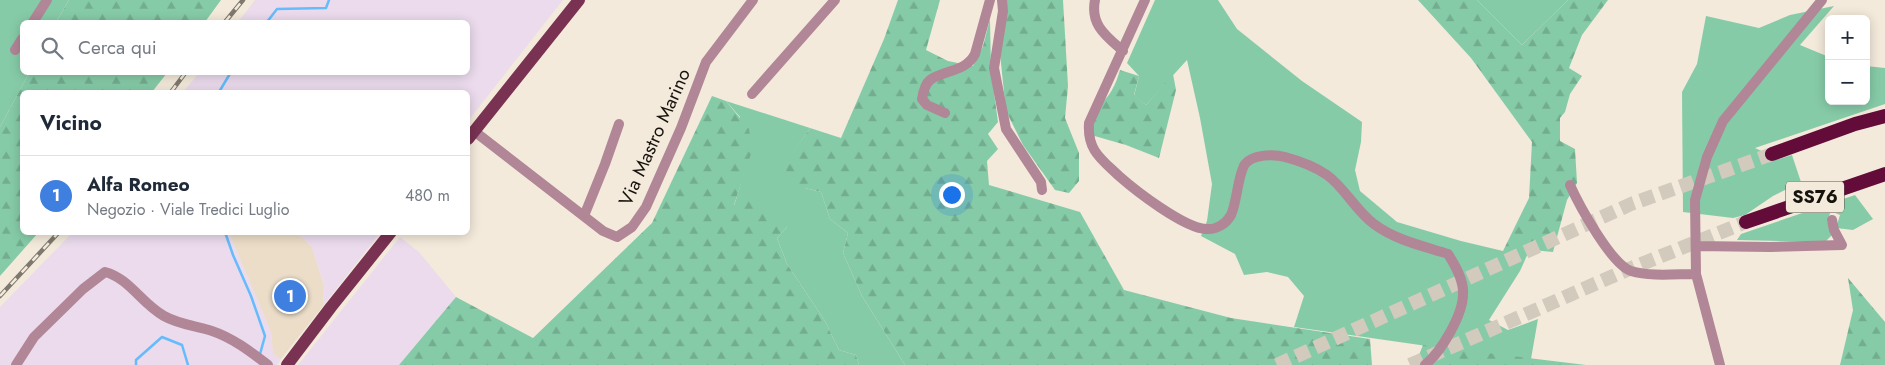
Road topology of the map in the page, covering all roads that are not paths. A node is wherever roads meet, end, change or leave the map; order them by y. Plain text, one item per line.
1 (47, 0) edge
2 (579, 0) edge
3 (753, 0) edge
4 (835, 0) edge
5 (990, 0) edge
6 (1002, 0) edge
7 (1095, 0) edge
8 (1145, 0) edge
9 (1822, 0) edge
10 (35, 20) edge
11 (20, 43) edge
12 (16, 50) dead end
13 (1123, 51) junction
14 (752, 94) dead end
15 (945, 112) dead end
16 (1885, 116) edge
17 (618, 124) dead end
18 (471, 135) edge
19 (1772, 154) tunnel mouth
20 (1885, 174) edge
21 (1570, 185) dead end
22 (1042, 190) dead end
23 (584, 216) junction
24 (1832, 220) dead end
25 (1746, 222) tunnel mouth
26 (389, 235) edge
27 (1696, 246) junction
28 (1696, 274) junction
29 (266, 364) edge
30 (16, 365) edge
31 (287, 365) edge
32 (1425, 365) edge
33 (1720, 365) edge

1 - 10 street
2 - 18 main road
3 - 23 street, Via Mastro Marino
4 - 14 street
5 - 15 street
6 - 22 street
7 - 13 street
8 - 13 street
9 - 27 street
11 - 12 street
13 - 32 street
16 - 19 highway
17 - 23 street
18 - 23 street, Via Mastro Marino
20 - 25 highway, SS76
21 - 28 street
24 - 27 street
26 - 31 main road
27 - 28 street
28 - 33 street
29 - 30 street

